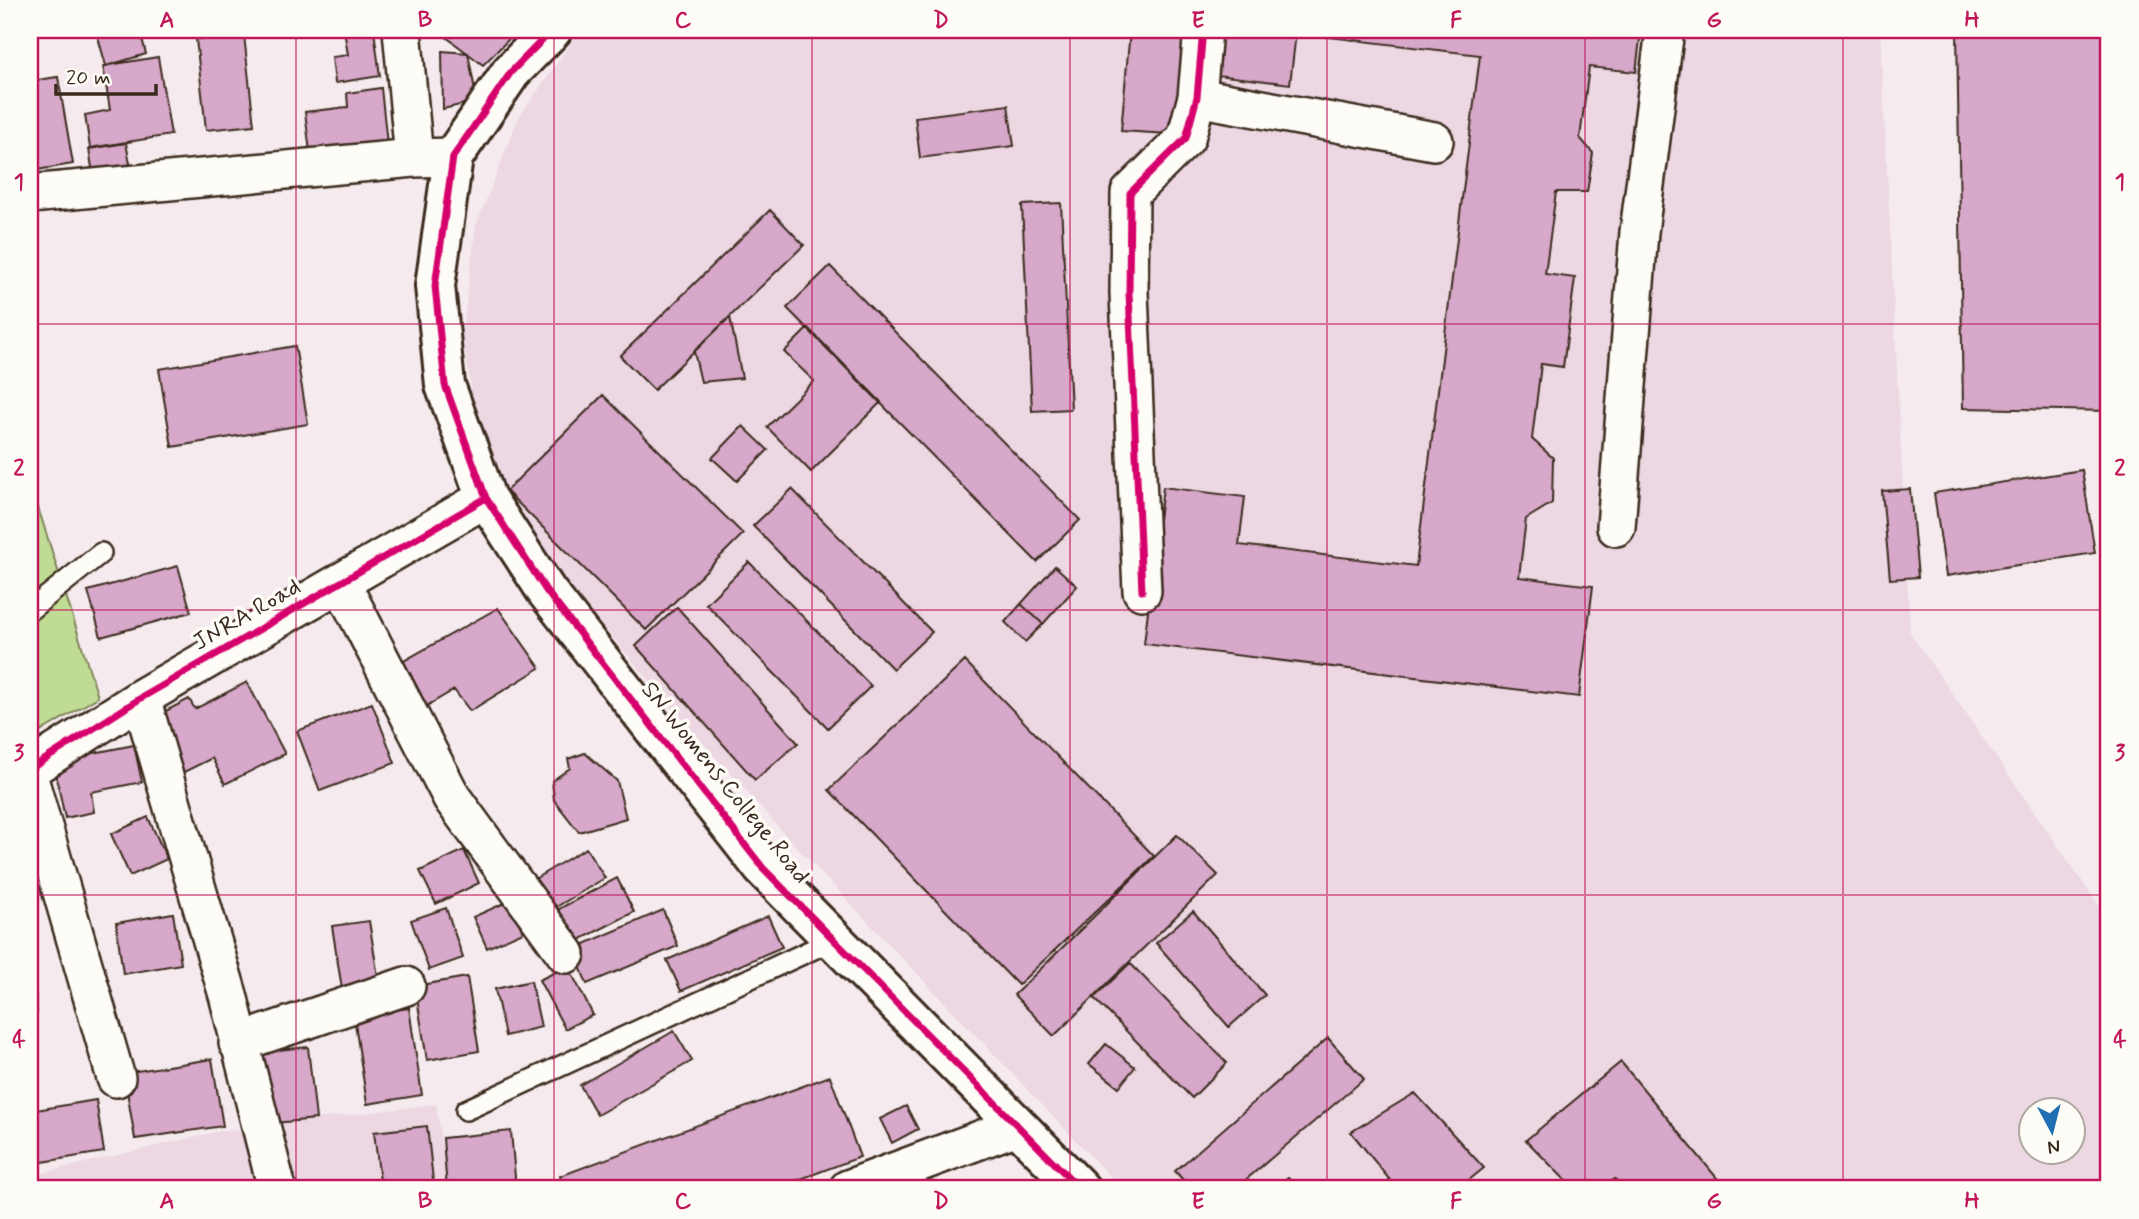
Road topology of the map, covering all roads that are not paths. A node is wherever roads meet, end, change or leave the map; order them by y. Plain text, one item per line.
1 (401, 30) edge
2 (552, 30) edge
3 (1203, 30) edge
4 (1665, 30) edge
5 (1197, 97) junction
6 (1434, 141) dead end
7 (453, 157) junction
8 (414, 158) junction
9 (30, 194) edge
10 (486, 498) junction
11 (1616, 527) dead end
12 (101, 553) dead end
13 (341, 583) junction
14 (1142, 591) dead end
15 (30, 610) edge
16 (141, 698) junction
17 (30, 769) edge
18 (30, 782) edge
19 (833, 940) junction
20 (566, 954) dead end
21 (406, 986) dead end
22 (238, 1043) junction
23 (116, 1078) dead end
24 (466, 1110) dead end
25 (1017, 1126) junction
26 (277, 1189) edge
27 (848, 1189) edge
28 (1080, 1189) edge

1 - 8 street
2 - 7 street
3 - 5 street
4 - 11 street
5 - 6 street
5 - 14 street
7 - 8 street
7 - 10 street, SN Womens College Road
8 - 9 street
10 - 13 street, JNRA Road
10 - 19 street, SN Womens College Road
12 - 15 lane
13 - 16 street, JNRA Road
13 - 20 street
16 - 17 street, JNRA Road
16 - 22 street
18 - 23 street
19 - 24 lane
19 - 25 street, SN Womens College Road
21 - 22 street
22 - 26 street
25 - 27 street
25 - 28 street, SN Womens College Road

